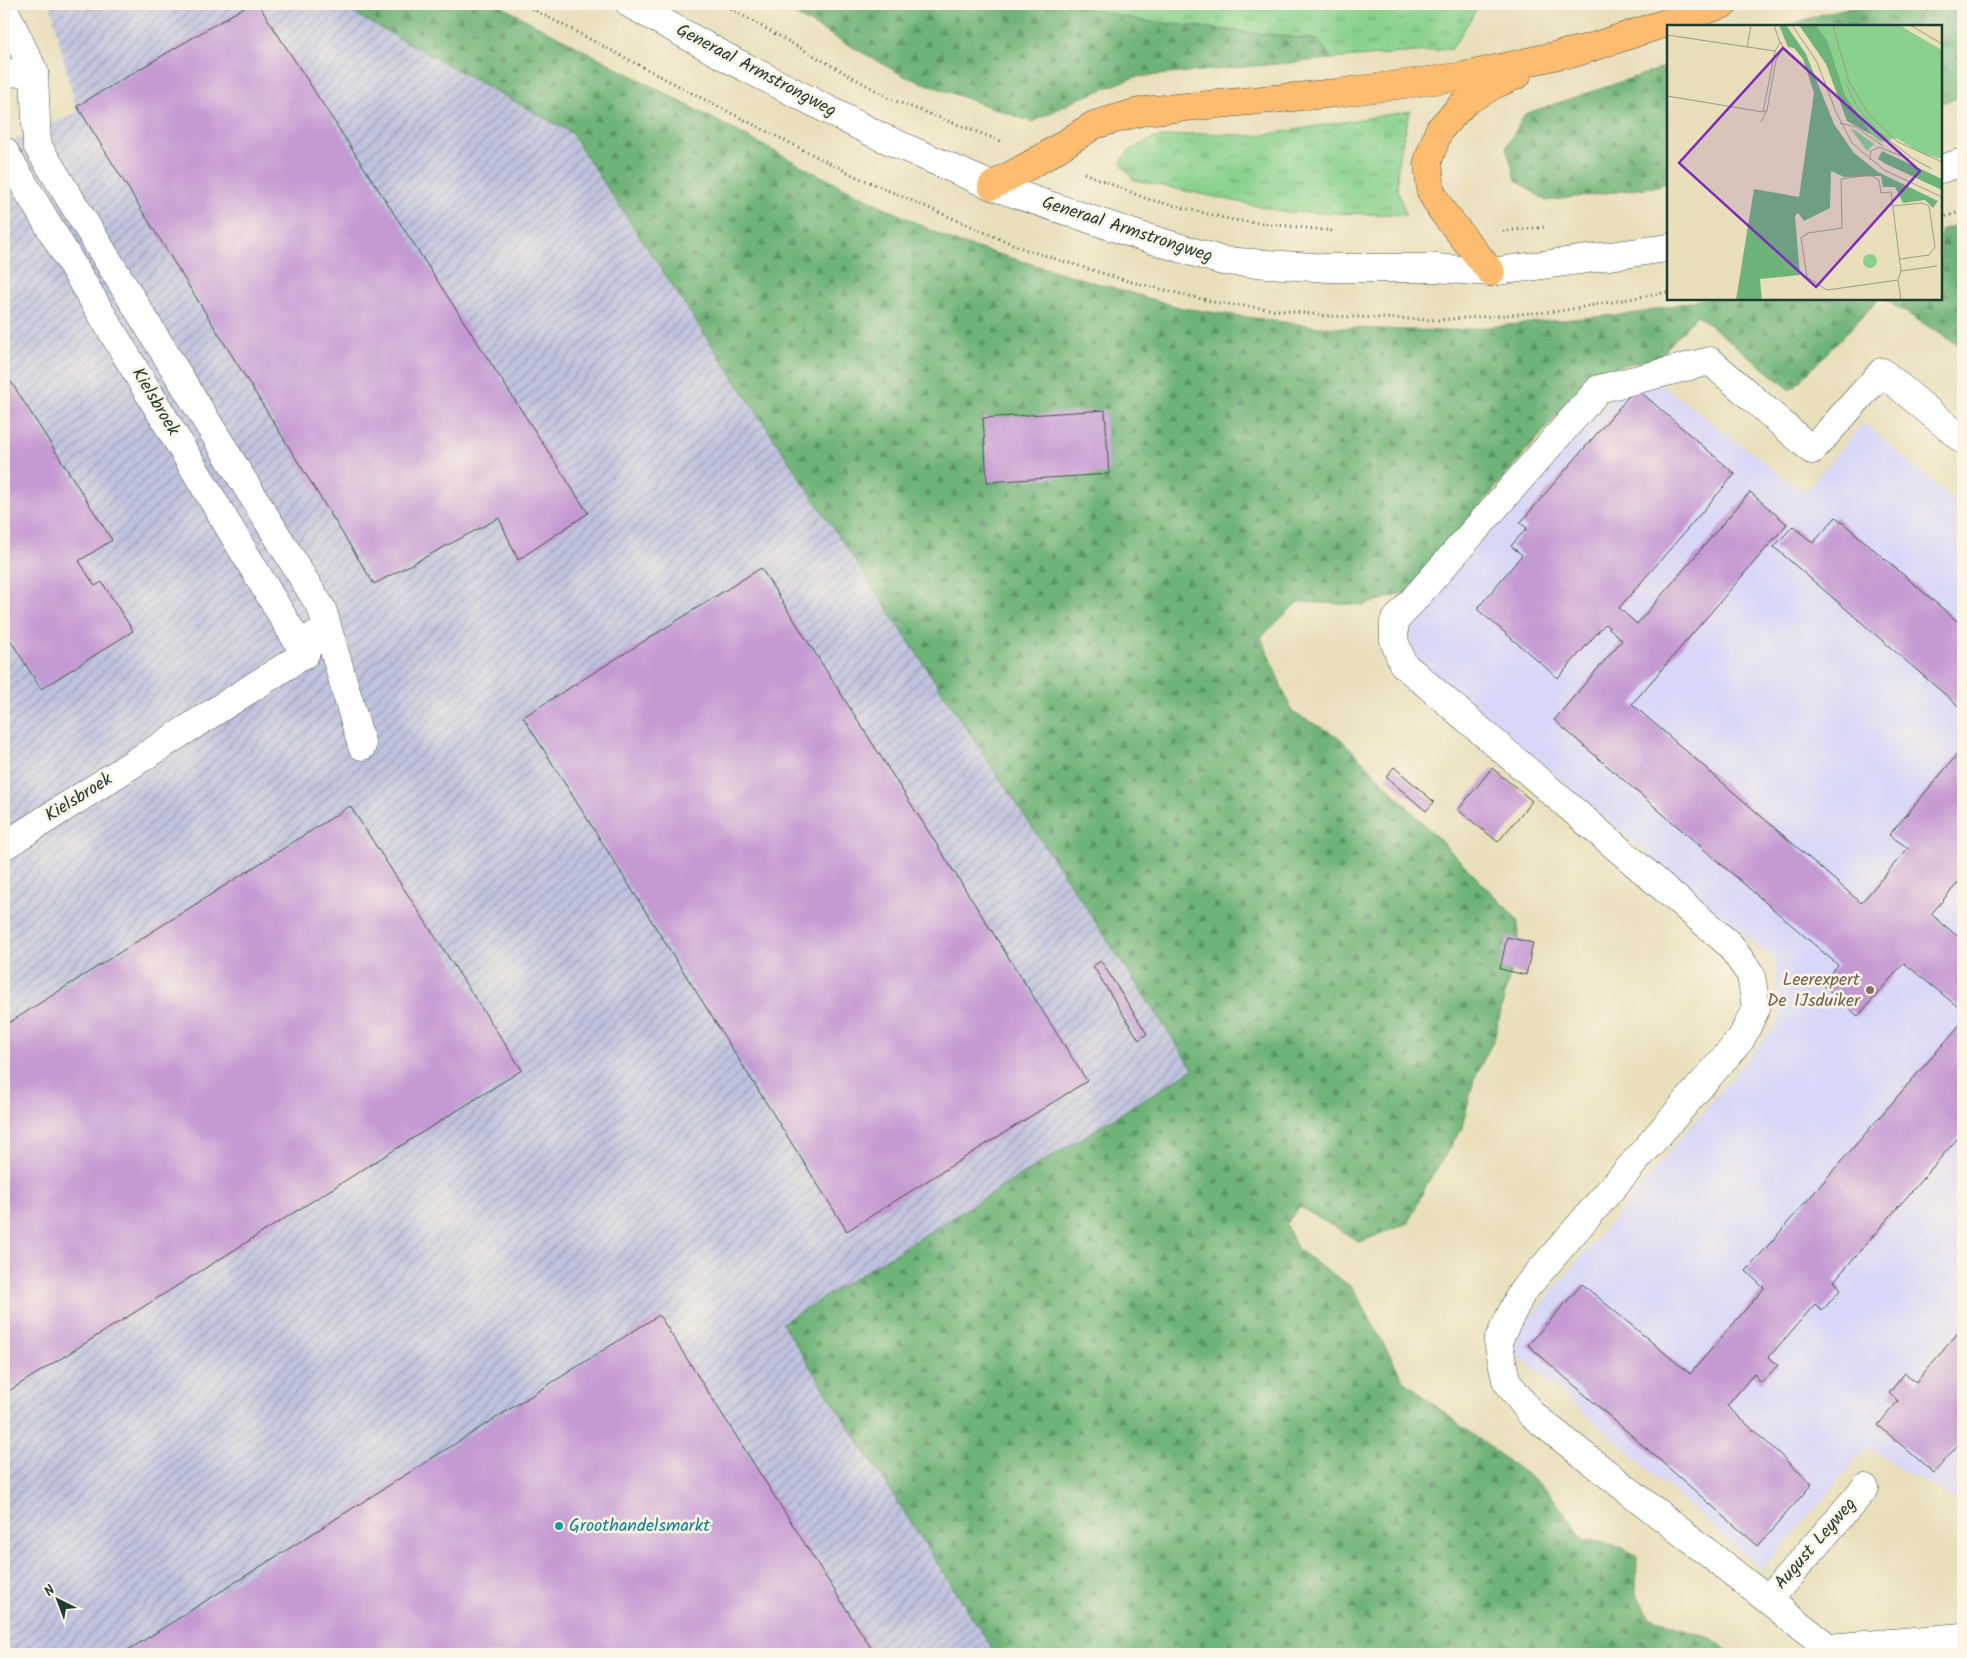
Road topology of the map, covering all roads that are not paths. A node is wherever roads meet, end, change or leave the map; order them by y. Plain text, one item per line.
1 (630, 4) edge
2 (1724, 4) edge
3 (4, 9) edge
4 (1589, 48) junction
5 (34, 72) junction
6 (4, 73) edge
7 (4, 151) edge
8 (1963, 162) edge
9 (1942, 169) edge
10 (992, 186) junction
11 (1667, 248) edge
12 (1490, 272) junction
13 (1963, 440) edge
14 (322, 609) junction
15 (306, 654) junction
16 (362, 746) dead end
17 (4, 846) edge
18 (1865, 1488) dead end
19 (1768, 1600) junction
20 (1963, 1637) edge

1 - 10 street, Generaal Armstrongweg
2 - 4 highway
3 - 5 street
4 - 10 highway
4 - 12 highway
5 - 6 street
5 - 14 street
7 - 15 street, Kielsbroek
8 - 9 street
10 - 12 street, Generaal Armstrongweg
11 - 12 street, Generaal Armstrongweg
13 - 19 street
14 - 15 street
14 - 16 street
15 - 17 street, Kielsbroek
18 - 19 street, August Leyweg
19 - 20 street, August Leyweg

